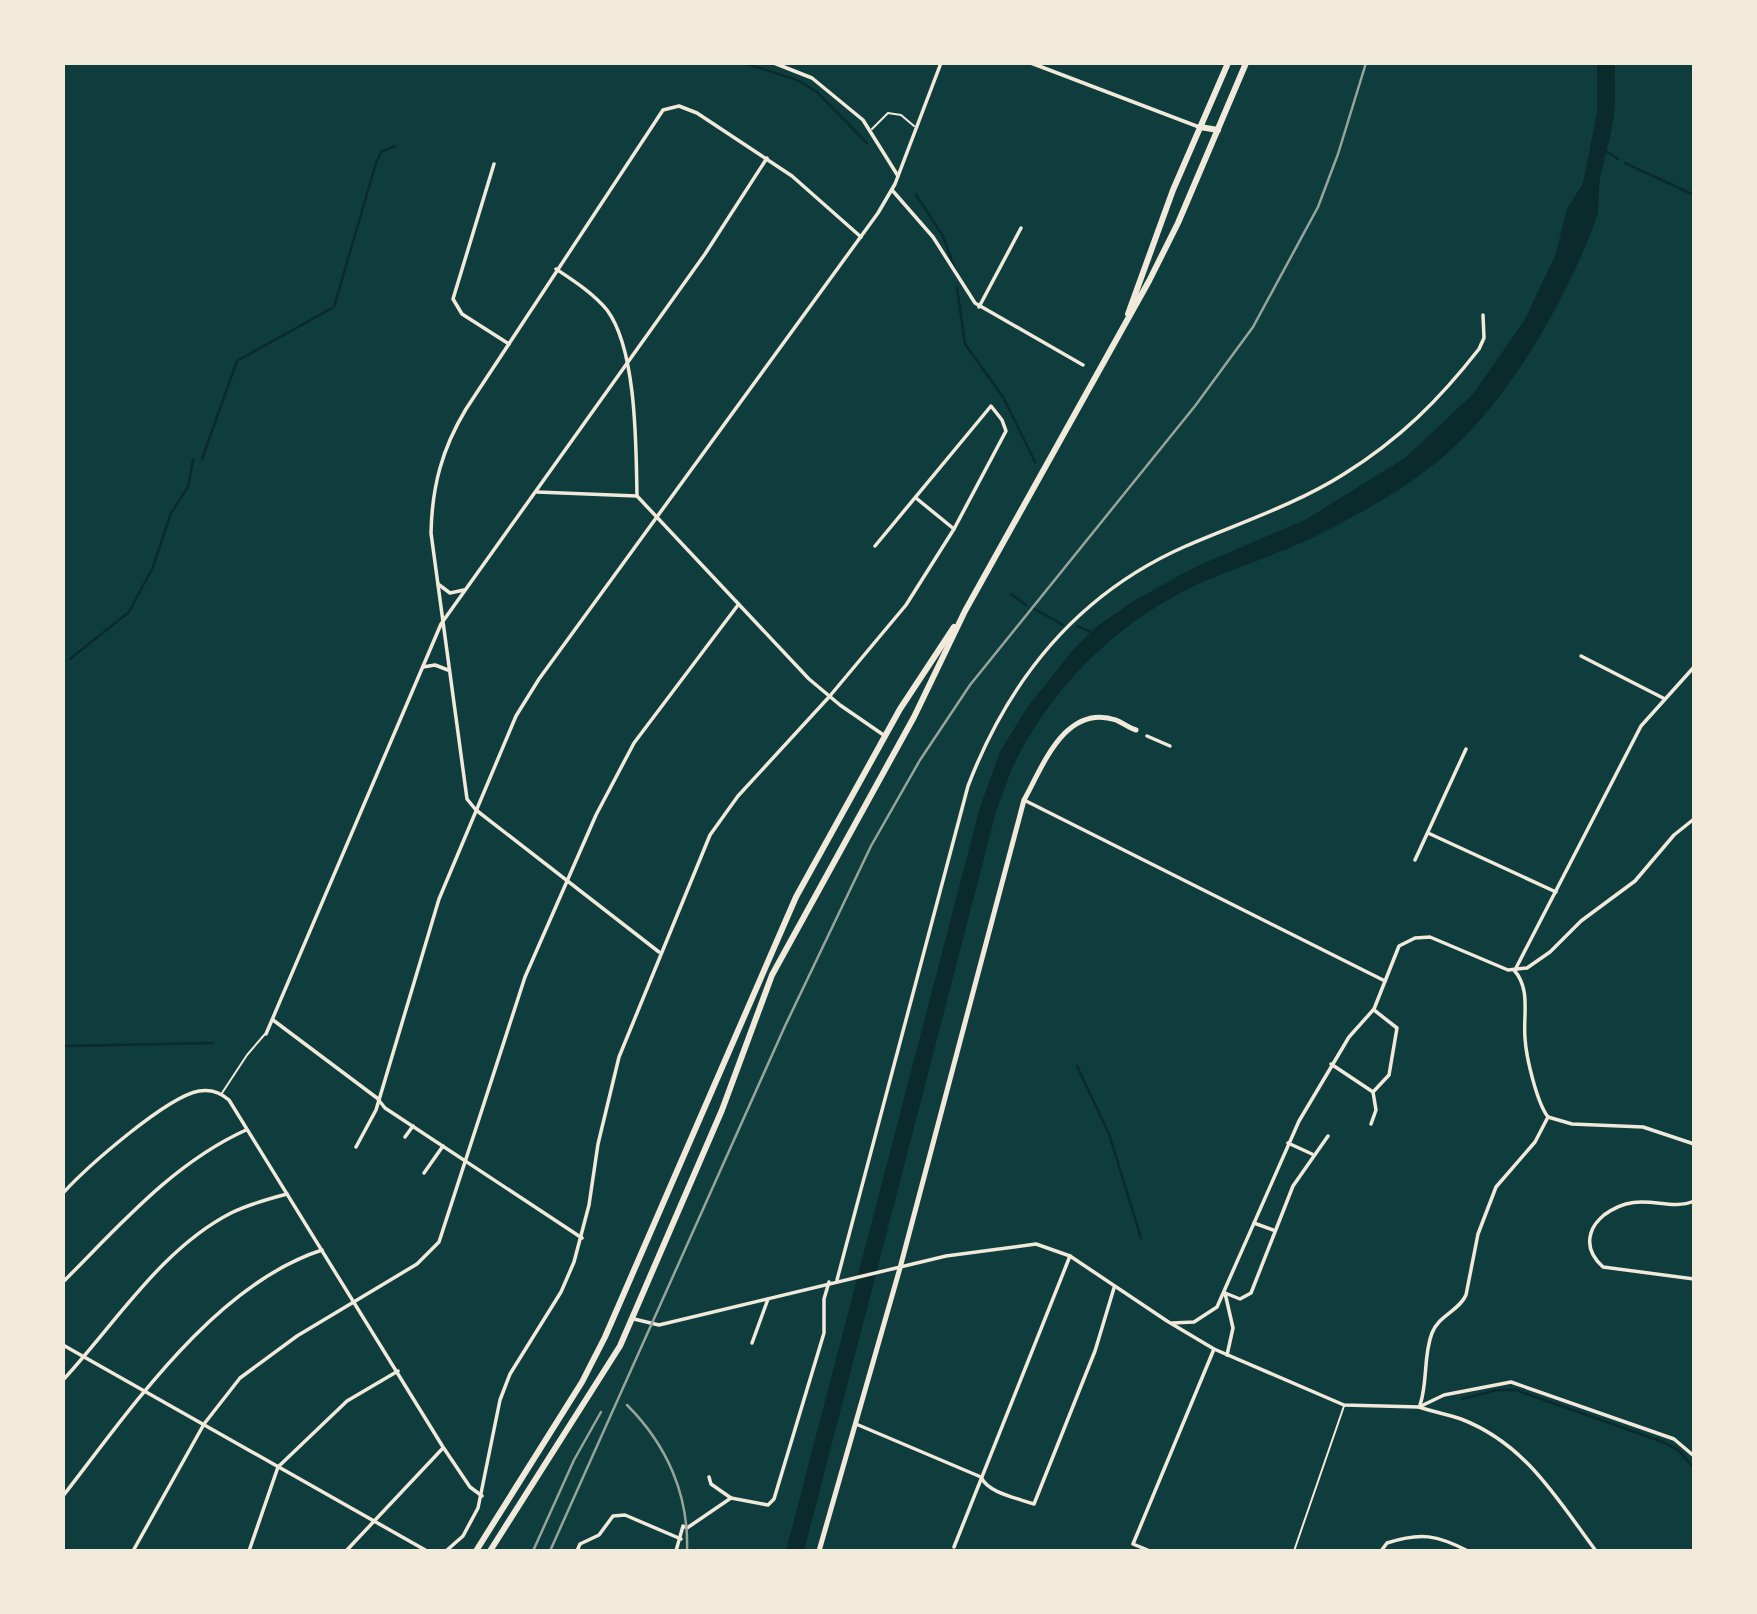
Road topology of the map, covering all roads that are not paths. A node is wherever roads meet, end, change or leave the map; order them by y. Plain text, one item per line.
1 (774, 63) edge
2 (941, 63) edge
3 (1031, 63) edge
4 (1228, 63) edge
5 (1247, 63) edge
6 (915, 127) junction
7 (1200, 127) junction
8 (871, 130) junction
9 (1218, 130) junction
10 (767, 158) junction
11 (494, 164) dead end
12 (898, 176) junction
13 (892, 190) junction
14 (1021, 228) dead end
15 (861, 237) junction
16 (556, 269) junction
17 (979, 307) junction
18 (1483, 315) dead end
19 (1121, 332) junction
20 (509, 344) junction
21 (625, 365) junction
22 (1083, 365) dead end
23 (536, 491) junction
24 (637, 496) junction
25 (916, 498) junction
26 (657, 518) junction
27 (954, 529) junction
28 (875, 546) dead end
29 (436, 579) junction
30 (467, 588) junction
31 (738, 605) junction
32 (965, 611) junction
33 (441, 624) junction
34 (1581, 656) dead end
35 (1601, 660) dead end
36 (1598, 665) junction
37 (1694, 667) edge
38 (421, 668) junction
39 (449, 672) junction
40 (829, 697) junction
41 (1665, 699) junction
42 (1136, 730) dead end
43 (885, 736) junction
44 (1147, 736) dead end
45 (900, 744) junction
46 (1170, 746) dead end
47 (1466, 749) dead end
48 (1024, 800) junction
49 (476, 810) junction
50 (1694, 819) edge
51 (1428, 833) junction
52 (1415, 860) dead end
53 (567, 884) junction
54 (1556, 892) junction
55 (659, 953) junction
56 (1514, 970) junction
57 (1385, 981) junction
58 (1374, 1009) junction
59 (273, 1020) junction
60 (266, 1034) joint
61 (1331, 1064) junction
62 (1373, 1092) junction
63 (222, 1093) junction
64 (377, 1098) junction
65 (1548, 1117) junction
66 (1371, 1124) dead end
67 (413, 1126) junction
68 (246, 1130) junction
69 (1328, 1136) dead end
70 (405, 1137) dead end
71 (1289, 1143) junction
72 (1694, 1144) edge
73 (443, 1146) junction
74 (356, 1147) dead end
75 (1312, 1154) junction
76 (467, 1163) junction
77 (424, 1172) dead end
78 (63, 1193) edge
79 (287, 1194) junction
80 (1694, 1201) edge
81 (1254, 1223) junction
82 (1273, 1230) junction
83 (582, 1238) junction
84 (322, 1250) junction
85 (1070, 1256) junction
86 (900, 1268) junction
87 (1694, 1279) edge
88 (837, 1280) junction
89 (63, 1282) edge
90 (829, 1282) junction
91 (1114, 1287) junction
92 (1225, 1293) junction
93 (768, 1298) junction
94 (353, 1303) junction
95 (618, 1312) junction
96 (634, 1319) junction
97 (1167, 1321) junction
98 (752, 1343) dead end
99 (63, 1345) edge
100 (1214, 1349) junction
101 (1227, 1355) junction
102 (85, 1357) junction
103 (398, 1371) junction
104 (63, 1380) edge
105 (145, 1391) junction
106 (1344, 1405) junction
107 (1419, 1407) junction
108 (204, 1424) junction
109 (856, 1424) junction
110 (443, 1447) junction
111 (1694, 1456) edge
112 (278, 1467) junction
113 (709, 1477) dead end
114 (981, 1477) junction
115 (63, 1496) edge
116 (482, 1496) junction
117 (731, 1498) junction
118 (376, 1522) junction
119 (681, 1539) junction
120 (954, 1547) dead end
121 (133, 1551) edge
122 (249, 1551) edge
123 (346, 1551) edge
124 (428, 1551) edge
125 (446, 1551) edge
126 (476, 1551) edge
127 (490, 1551) edge
128 (577, 1551) edge
129 (676, 1551) edge
130 (820, 1551) edge
131 (1150, 1551) edge
132 (1294, 1551) edge
133 (1381, 1551) edge
134 (1468, 1551) edge
135 (1596, 1551) edge

1 - 8 street
2 - 6 street
3 - 7 street
4 - 7 main road
5 - 9 main road
6 - 8 lane
6 - 12 street
7 - 9 main road
7 - 19 main road
8 - 12 street
9 - 19 main road
10 - 15 street
10 - 16 street
10 - 21 street
11 - 20 street
12 - 13 street
13 - 15 street
13 - 17 street
14 - 17 street
15 - 26 street
16 - 20 street
16 - 21 street
17 - 22 street
18 - 88 street
19 - 32 main road
20 - 29 street
21 - 23 street
21 - 24 street
23 - 24 street
23 - 30 street
24 - 26 street
25 - 27 street
25 - 27 street
25 - 28 street
26 - 31 street
26 - 49 street
27 - 40 street
29 - 30 street
29 - 33 street
30 - 33 street
31 - 40 street
31 - 53 street
32 - 43 main road
32 - 45 main road
33 - 38 street
33 - 39 street
34 - 36 street
35 - 36 street
36 - 41 street
37 - 41 street
38 - 39 street
38 - 59 street
39 - 49 street
40 - 43 street
40 - 55 street
41 - 54 street
42 - 48 street
43 - 45 main road
43 - 95 main road
44 - 46 street
45 - 96 main road
47 - 51 street
48 - 57 street
48 - 86 street
49 - 53 street
49 - 64 street
50 - 56 street
51 - 52 street
51 - 54 street
53 - 55 street
53 - 76 street
54 - 56 street
55 - 83 street
56 - 57 street
56 - 65 street
57 - 58 street
58 - 61 street
58 - 62 street
59 - 60 street
59 - 64 street
60 - 63 lane
61 - 62 street
61 - 71 street
62 - 66 street
63 - 68 street
63 - 78 street
64 - 67 street
64 - 74 street
65 - 72 street
65 - 107 street
67 - 70 street
67 - 73 street
68 - 79 street
68 - 89 street
69 - 75 street
71 - 75 street
71 - 81 street
73 - 76 street
73 - 77 street
75 - 82 street
76 - 83 street
76 - 94 street
79 - 84 street
79 - 102 street
80 - 87 street
81 - 82 street
81 - 92 street
82 - 92 street
83 - 116 street
84 - 94 street
84 - 105 street
85 - 86 street
85 - 91 street
85 - 114 street
86 - 88 street
86 - 109 street
88 - 90 street
90 - 93 street
90 - 117 street
91 - 97 street
91 - 114 street
92 - 97 street
92 - 101 street
93 - 96 street
93 - 98 street
94 - 103 street
94 - 108 street
95 - 96 main road
95 - 126 main road
96 - 127 main road
97 - 100 street
99 - 102 street
100 - 101 street
100 - 131 street
101 - 106 street
102 - 104 street
102 - 105 street
103 - 110 street
103 - 112 street
105 - 108 street
105 - 115 street
106 - 107 street
106 - 132 lane
107 - 111 street
107 - 135 street
108 - 112 street
108 - 121 street
109 - 114 street
109 - 130 street
110 - 116 street
110 - 118 street
112 - 118 street
112 - 122 street
113 - 117 street
114 - 120 street
116 - 125 street
117 - 119 street
118 - 123 street
118 - 124 street
119 - 128 street
119 - 129 street
133 - 134 street

